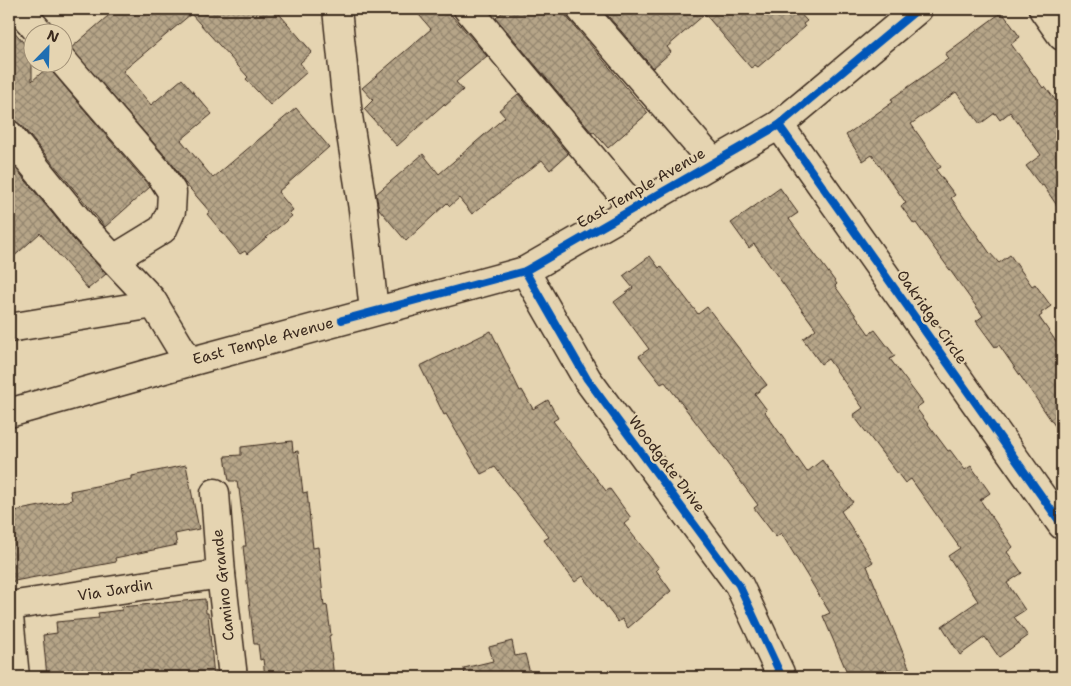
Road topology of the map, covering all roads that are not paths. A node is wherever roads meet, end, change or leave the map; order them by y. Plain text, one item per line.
1 (19, 9) edge
2 (337, 9) edge
3 (468, 9) edge
4 (582, 9) edge
5 (918, 9) edge
6 (1043, 9) edge
7 (30, 22) edge
8 (1062, 36) edge
9 (72, 72) edge
10 (779, 125) junction
11 (9, 135) edge
12 (714, 163) junction
13 (634, 208) junction
14 (114, 259) junction
15 (525, 271) junction
16 (154, 304) junction
17 (374, 311) junction
18 (9, 328) edge
19 (189, 362) junction
20 (9, 414) edge
21 (215, 493) dead end
22 (1062, 525) edge
23 (221, 574) junction
24 (9, 606) edge
25 (9, 617) edge
26 (15, 677) edge
27 (233, 677) edge
28 (780, 677) edge

1 - 7 main road
2 - 17 main road
3 - 13 main road
4 - 12 main road
5 - 10 main road, East Temple Avenue
6 - 8 main road
9 - 14 main road
10 - 12 main road, East Temple Avenue
10 - 22 main road, Oakridge Circle
11 - 14 main road
12 - 13 main road, East Temple Avenue
13 - 15 main road, East Temple Avenue
14 - 16 main road
15 - 17 main road, East Temple Avenue
15 - 28 main road, Woodgate Drive
16 - 18 main road
16 - 19 main road
17 - 19 main road, East Temple Avenue
19 - 20 main road, East Temple Avenue
21 - 23 main road, Camino Grande
23 - 24 main road, Via Jardin
23 - 27 main road, Camino Grande
25 - 26 main road

